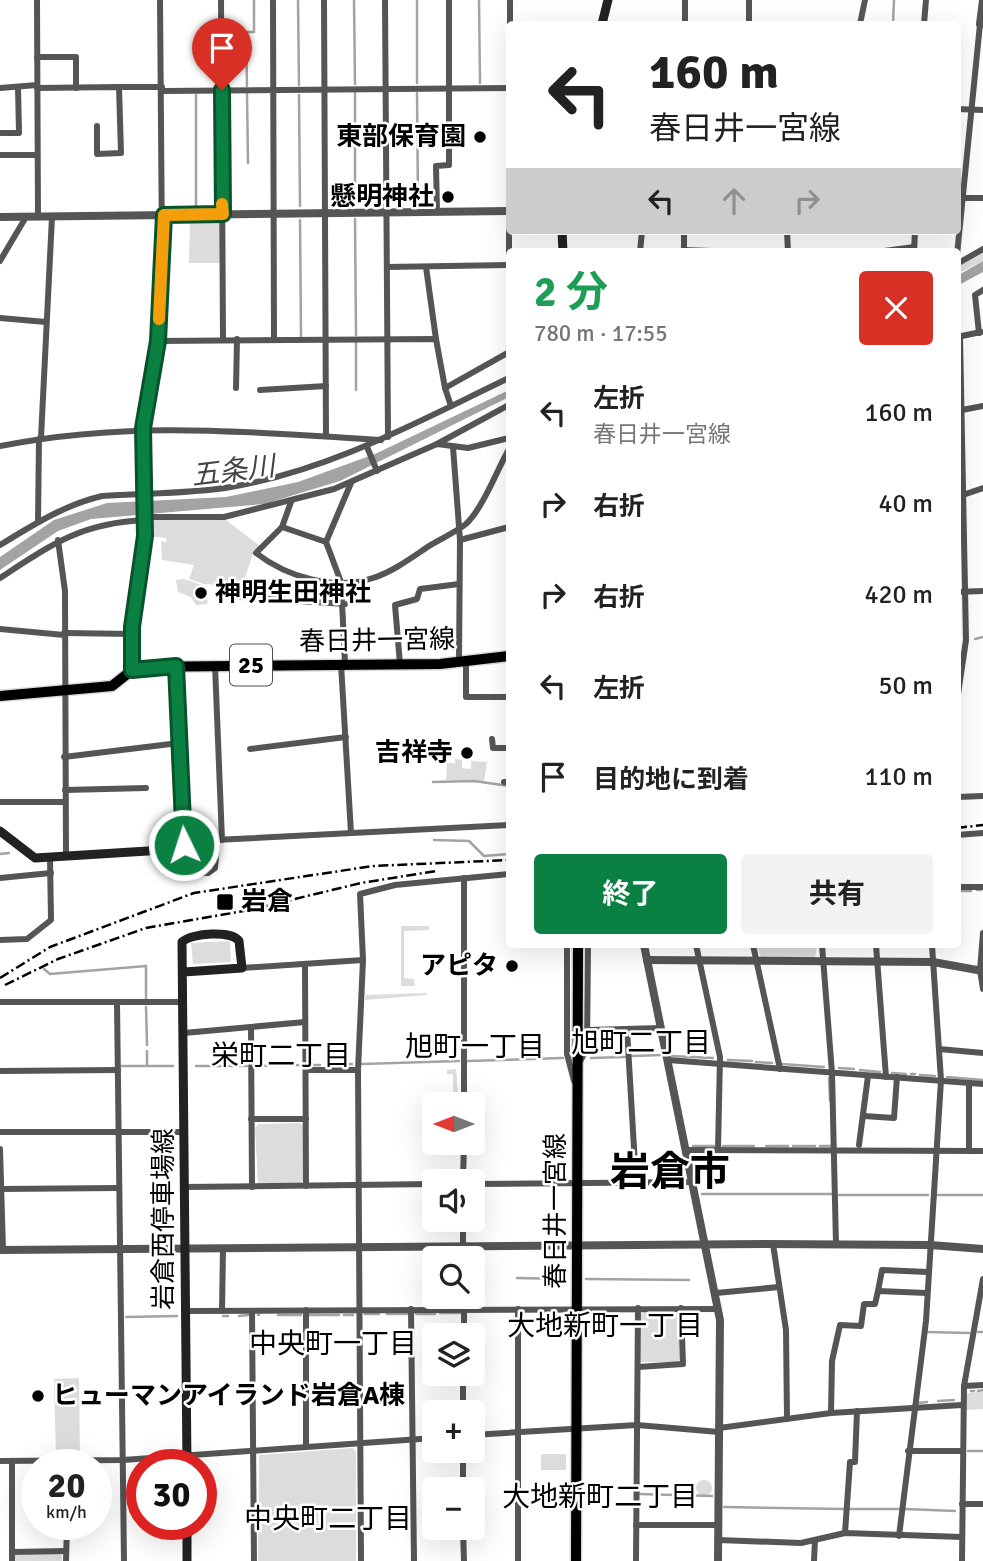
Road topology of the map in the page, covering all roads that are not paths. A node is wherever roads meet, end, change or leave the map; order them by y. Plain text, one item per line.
1 (37, 0) edge
2 (160, 0) edge
3 (221, 0) edge
4 (273, 0) edge
5 (324, 0) edge
6 (385, 0) edge
7 (449, 0) edge
8 (510, 0) edge
9 (608, 0) edge
10 (685, 0) edge
11 (749, 0) edge
12 (865, 0) edge
13 (926, 0) edge
14 (983, 0) edge
15 (510, 21) edge
16 (603, 21) edge
17 (685, 21) edge
18 (748, 21) edge
19 (861, 21) edge
20 (924, 21) edge
21 (982, 24) edge
22 (37, 57) junction
23 (37, 86) junction
24 (19, 87) junction
25 (118, 87) junction
26 (76, 88) junction
27 (506, 88) edge
28 (0, 89) edge
29 (162, 89) junction
30 (324, 89) junction
31 (386, 89) junction
32 (449, 89) junction
33 (222, 90) junction
34 (273, 90) junction
35 (961, 109) edge
36 (972, 110) junction
37 (983, 110) edge
38 (97, 126) dead end
39 (0, 133) edge
40 (0, 155) edge
41 (37, 155) junction
42 (961, 191) edge
43 (961, 198) edge
44 (983, 198) edge
45 (437, 211) junction
46 (506, 211) edge
47 (387, 212) junction
48 (273, 213) junction
49 (325, 213) junction
50 (223, 214) junction
51 (164, 215) junction
52 (0, 217) edge
53 (26, 217) junction
54 (38, 217) junction
55 (52, 217) junction
56 (983, 249) edge
57 (0, 261) edge
58 (961, 262) edge
59 (506, 265) edge
60 (387, 267) junction
61 (426, 267) junction
62 (983, 290) edge
63 (0, 318) edge
64 (46, 322) junction
65 (981, 332) edge
66 (961, 337) edge
67 (223, 339) junction
68 (237, 339) junction
69 (274, 339) junction
70 (326, 340) junction
71 (388, 340) junction
72 (436, 340) junction
73 (158, 341) junction
74 (506, 354) edge
75 (506, 379) edge
76 (326, 386) junction
77 (961, 386) edge
78 (445, 387) junction
79 (236, 388) dead end
80 (260, 390) dead end
81 (451, 406) junction
82 (983, 406) edge
83 (506, 407) edge
84 (962, 410) junction
85 (143, 428) junction
86 (326, 436) junction
87 (40, 438) junction
88 (385, 438) junction
89 (506, 439) edge
90 (437, 444) junction
91 (0, 446) edge
92 (367, 447) junction
93 (453, 447) junction
94 (961, 453) edge
95 (506, 455) edge
96 (377, 471) junction
97 (351, 483) junction
98 (983, 488) edge
99 (144, 493) junction
100 (961, 496) edge
101 (291, 502) junction
102 (144, 518) junction
103 (38, 522) junction
104 (282, 527) junction
105 (458, 528) junction
106 (506, 528) edge
107 (961, 532) edge
108 (58, 540) junction
109 (460, 540) junction
110 (326, 542) junction
111 (0, 545) edge
112 (0, 578) edge
113 (341, 582) junction
114 (459, 584) junction
115 (966, 591) junction
116 (983, 591) edge
117 (961, 592) edge
118 (241, 597) dead end
119 (345, 604) junction
120 (0, 629) edge
121 (64, 634) junction
122 (132, 634) junction
123 (961, 649) edge
124 (506, 656) edge
125 (462, 661) junction
126 (343, 663) junction
127 (400, 664) junction
128 (176, 666) junction
129 (215, 666) junction
130 (132, 670) junction
131 (63, 691) junction
132 (0, 696) edge
133 (506, 697) edge
134 (345, 737) junction
135 (492, 739) dead end
136 (179, 743) junction
137 (506, 748) edge
138 (250, 749) dead end
139 (64, 757) junction
140 (146, 788) dead end
141 (65, 790) junction
142 (983, 796) edge
143 (961, 797) edge
144 (0, 802) edge
145 (65, 802) junction
146 (506, 825) edge
147 (0, 831) edge
148 (351, 833) junction
149 (983, 833) edge
150 (961, 835) edge
151 (4, 839) edge
152 (218, 840) junction
153 (182, 847) junction
154 (66, 857) junction
155 (50, 858) junction
156 (51, 873) junction
157 (506, 874) edge
158 (0, 878) edge
159 (464, 878) junction
160 (961, 887) edge
161 (983, 887) edge
162 (983, 933) edge
163 (0, 940) edge
164 (567, 948) edge
165 (578, 948) edge
166 (588, 948) edge
167 (645, 948) edge
168 (697, 948) edge
169 (754, 948) edge
170 (822, 948) edge
171 (876, 948) edge
172 (932, 948) edge
173 (363, 960) junction
174 (647, 960) junction
175 (699, 961) junction
176 (757, 961) junction
177 (824, 961) junction
178 (878, 962) junction
179 (933, 962) junction
180 (305, 964) junction
181 (242, 968) junction
182 (982, 970) edge
183 (184, 972) junction
184 (983, 989) edge
185 (0, 1002) edge
186 (184, 1002) junction
187 (117, 1003) junction
188 (305, 1022) junction
189 (251, 1027) junction
190 (661, 1028) junction
191 (627, 1029) junction
192 (588, 1030) junction
193 (184, 1033) junction
194 (939, 1049) junction
195 (983, 1053) edge
196 (577, 1060) junction
197 (668, 1060) junction
198 (721, 1064) junction
199 (780, 1069) junction
200 (118, 1070) junction
201 (306, 1070) junction
202 (358, 1070) junction
203 (0, 1071) edge
204 (832, 1073) junction
205 (869, 1076) junction
206 (887, 1077) junction
207 (897, 1077) junction
208 (941, 1080) junction
209 (969, 1083) junction
210 (983, 1084) edge
211 (464, 1092) edge
212 (577, 1093) junction
213 (864, 1116) junction
214 (251, 1119) junction
215 (306, 1119) junction
216 (0, 1132) edge
217 (119, 1132) junction
218 (185, 1132) junction
219 (859, 1145) dead end
220 (0, 1149) edge
221 (687, 1150) junction
222 (718, 1150) junction
223 (834, 1151) junction
224 (937, 1151) junction
225 (969, 1151) junction
226 (983, 1151) edge
227 (636, 1182) junction
228 (694, 1182) junction
229 (577, 1183) junction
230 (422, 1184) edge
231 (485, 1184) edge
232 (358, 1185) junction
233 (306, 1186) junction
234 (185, 1187) junction
235 (252, 1187) junction
236 (119, 1188) junction
237 (1, 1189) edge
238 (463, 1232) edge
239 (706, 1244) junction
240 (773, 1244) junction
241 (836, 1244) junction
242 (463, 1245) junction
243 (577, 1245) junction
244 (930, 1245) junction
245 (358, 1246) junction
246 (120, 1248) junction
247 (185, 1248) junction
248 (223, 1248) junction
249 (983, 1249) edge
250 (1, 1250) edge
251 (928, 1272) junction
252 (983, 1279) edge
253 (779, 1287) junction
254 (878, 1291) junction
255 (716, 1293) junction
256 (927, 1293) junction
257 (485, 1308) edge
258 (577, 1308) junction
259 (638, 1308) junction
260 (681, 1308) junction
261 (718, 1308) junction
262 (411, 1309) junction
263 (422, 1309) edge
264 (518, 1309) junction
265 (306, 1310) junction
266 (359, 1310) junction
267 (186, 1311) junction
268 (222, 1311) junction
269 (252, 1311) junction
270 (980, 1313) edge
271 (638, 1367) junction
272 (983, 1385) edge
273 (964, 1386) junction
274 (962, 1405) junction
275 (913, 1407) junction
276 (857, 1411) junction
277 (831, 1413) junction
278 (787, 1419) junction
279 (637, 1425) junction
280 (576, 1428) junction
281 (719, 1430) junction
282 (518, 1432) junction
283 (485, 1434) edge
284 (422, 1439) edge
285 (413, 1440) junction
286 (360, 1443) junction
287 (306, 1447) junction
288 (187, 1449) edge
289 (254, 1451) junction
290 (908, 1451) junction
291 (962, 1451) junction
292 (217, 1456) edge
293 (123, 1460) junction
294 (0, 1461) edge
295 (12, 1461) junction
296 (21, 1461) edge
297 (112, 1461) edge
298 (962, 1504) junction
299 (983, 1504) edge
300 (636, 1525) junction
301 (718, 1525) junction
302 (845, 1533) junction
303 (899, 1536) junction
304 (962, 1537) junction
305 (66, 1540) edge
306 (187, 1540) edge
307 (463, 1540) edge
308 (718, 1540) junction
309 (815, 1540) junction
310 (66, 1551) junction
311 (12, 1552) junction
312 (12, 1561) edge
313 (66, 1561) edge
314 (124, 1561) edge
315 (187, 1561) edge
316 (254, 1561) edge
317 (360, 1561) edge
318 (414, 1561) edge
319 (464, 1561) edge
320 (518, 1561) edge
321 (576, 1561) edge
322 (636, 1561) edge
323 (718, 1561) edge
324 (814, 1561) edge
325 (962, 1561) edge

1 - 22 street
2 - 29 street
3 - 33 street
4 - 34 street
5 - 30 street
6 - 31 street
7 - 32 street
8 - 15 street
9 - 16 main road
10 - 17 street
11 - 18 street
12 - 19 street
13 - 20 street
14 - 21 street
21 - 36 street
22 - 23 street
22 - 26 street
23 - 24 street
23 - 26 street
23 - 41 street
24 - 28 street
24 - 39 street
25 - 26 street
25 - 29 street
25 - 38 street
27 - 32 street
29 - 33 street
29 - 51 street
30 - 31 street
30 - 34 street
30 - 49 street
31 - 32 street
31 - 47 street
32 - 45 street
33 - 34 street
33 - 50 street
34 - 48 street
35 - 36 street
36 - 37 street
36 - 42 street
40 - 41 street
41 - 54 street
43 - 44 street
45 - 46 street
45 - 47 street
47 - 49 street
47 - 60 street
48 - 49 street
48 - 50 street
48 - 69 street
49 - 70 street
50 - 51 street
50 - 67 street
51 - 55 street
51 - 73 street
52 - 53 street
53 - 54 street
53 - 57 street
54 - 55 street
55 - 64 street
56 - 58 street
59 - 61 street
60 - 61 street
60 - 71 street
61 - 72 street
62 - 65 street
63 - 64 street
64 - 87 street
65 - 66 street
67 - 68 street
67 - 73 street
68 - 69 street
68 - 79 street
69 - 70 street
70 - 71 street
70 - 76 street
71 - 72 street
71 - 88 street
72 - 78 street
73 - 85 street
74 - 78 street
75 - 81 street
76 - 80 street
76 - 86 street
77 - 84 street
78 - 81 street
81 - 88 street
82 - 84 street
83 - 90 street
84 - 94 street
85 - 86 street
85 - 87 street
85 - 99 street
86 - 88 street
87 - 91 street
87 - 103 street
88 - 92 street
89 - 93 street
90 - 93 street
90 - 96 street
92 - 96 street
92 - 99 street
93 - 105 street
95 - 105 street
96 - 97 street
97 - 101 street
97 - 110 street
98 - 100 street
99 - 102 street
99 - 103 street
101 - 102 street
101 - 104 street
102 - 108 street
102 - 122 street
103 - 111 street
104 - 110 street
104 - 113 street
105 - 109 street
105 - 113 street
106 - 109 street
107 - 115 street
108 - 112 street
108 - 121 street
109 - 114 street
110 - 113 street
113 - 119 street
114 - 125 street
114 - 127 street
115 - 116 street
115 - 117 street
115 - 123 street
118 - 119 street
119 - 126 street
120 - 121 street
121 - 122 street
121 - 131 street
122 - 130 street
124 - 125 main road, 春日井一宮線 / 25
125 - 127 main road, 春日井一宮線 / 25
125 - 133 street
126 - 127 main road, 春日井一宮線 / 25
126 - 129 main road, 春日井一宮線 / 25
126 - 134 street
128 - 129 main road, 春日井一宮線 / 25
128 - 130 main road, 春日井一宮線 / 25
128 - 136 street
129 - 152 street
130 - 131 main road, 春日井一宮線 / 25
131 - 132 main road, 春日井一宮線 / 25
131 - 139 street
134 - 138 street
134 - 148 street
135 - 137 street
136 - 139 street
136 - 153 street
139 - 141 street
140 - 141 street
141 - 145 street
142 - 143 street
144 - 145 street
145 - 154 street
146 - 148 street
147 - 151 main road
148 - 152 street
149 - 150 street
151 - 155 main road
152 - 153 street
152 - 153 street
153 - 154 main road
154 - 155 main road
155 - 156 street
156 - 158 street
156 - 163 street
157 - 159 street
159 - 173 street
159 - 211 street
160 - 161 street
162 - 182 street
164 - 212 street
165 - 196 main road, 春日井一宮線
166 - 192 street
167 - 174 street
168 - 175 street
169 - 176 street
170 - 177 street
171 - 178 street
172 - 179 street
173 - 180 street
173 - 202 street
174 - 175 street
174 - 190 street
175 - 176 street
175 - 198 street
176 - 177 street
176 - 199 street
177 - 178 street
177 - 204 street
178 - 179 street
178 - 206 street
179 - 182 street
179 - 194 street
180 - 181 street
180 - 188 street
181 - 183 main road
181 - 183 main road, 岩倉西停車場線
182 - 184 street
183 - 186 main road, 岩倉西停車場線
185 - 187 street
186 - 187 street
186 - 193 main road, 岩倉西停車場線
187 - 200 street
188 - 189 street
188 - 201 street
189 - 193 street
189 - 214 street
190 - 191 street
190 - 197 street
191 - 192 street
191 - 227 street
192 - 196 street
193 - 218 main road, 岩倉西停車場線
194 - 195 street
194 - 208 street
196 - 212 main road, 春日井一宮線
197 - 198 street
197 - 221 street
198 - 199 street
198 - 222 street
199 - 204 street
200 - 203 street
200 - 217 street
201 - 202 street
201 - 215 street
202 - 232 street
204 - 205 street
204 - 223 street
205 - 206 street
205 - 213 street
206 - 207 street
207 - 208 street
207 - 213 street
208 - 209 street
208 - 224 street
209 - 210 street
209 - 225 street
212 - 229 main road, 春日井一宮線
213 - 219 street
214 - 215 street
214 - 235 street
215 - 233 street
216 - 217 street
217 - 218 street
217 - 236 street
218 - 234 main road, 岩倉西停車場線
220 - 237 street
221 - 222 street
221 - 228 street
222 - 223 street
223 - 224 street
223 - 241 street
224 - 225 street
224 - 244 street
225 - 226 street
227 - 228 street
227 - 229 street
228 - 239 street
229 - 231 street
229 - 243 main road, 春日井一宮線
230 - 232 street
232 - 233 street
232 - 245 street
233 - 235 street
234 - 235 street
234 - 247 main road, 岩倉西停車場線
236 - 237 street
236 - 246 street
237 - 250 street
238 - 242 street
239 - 240 street
239 - 243 street
239 - 255 street
240 - 241 street
240 - 253 street
241 - 244 street
242 - 243 street
242 - 245 street
243 - 258 main road, 春日井一宮線
244 - 249 street
244 - 251 street
245 - 248 street
245 - 266 street
246 - 247 street
246 - 250 street
246 - 293 street
247 - 248 street
247 - 267 main road, 岩倉西停車場線
248 - 268 street
251 - 254 street
251 - 256 street
252 - 270 street
253 - 255 street
253 - 278 street
254 - 256 street
254 - 277 street
255 - 261 street
256 - 275 street
257 - 264 street
258 - 259 street
258 - 264 street
258 - 280 main road, 春日井一宮線
259 - 260 street
259 - 271 street
260 - 261 street
260 - 271 street
261 - 281 street
262 - 263 street
262 - 266 street
262 - 285 street
264 - 282 street
265 - 266 street
265 - 269 street
265 - 287 street
266 - 286 street
267 - 268 street
267 - 288 main road, 岩倉西停車場線
268 - 269 street
269 - 289 street
270 - 273 street
271 - 279 street
272 - 273 street
273 - 274 street
274 - 275 street
274 - 291 street
275 - 276 street
275 - 290 street
276 - 277 street
276 - 302 street
277 - 278 street
278 - 281 street
279 - 280 street
279 - 281 street
279 - 300 street
280 - 282 street
280 - 321 main road, 春日井一宮線
281 - 301 street
282 - 283 street
282 - 320 street
284 - 285 street
285 - 286 street
285 - 318 street
286 - 287 street
286 - 317 street
287 - 289 street
289 - 292 street
289 - 316 street
290 - 291 street
290 - 303 street
291 - 298 street
293 - 297 street
293 - 314 street
294 - 295 street
295 - 296 street
295 - 311 street
298 - 299 street
298 - 304 street
300 - 301 street
300 - 322 street
301 - 308 street
302 - 303 street
302 - 309 street
303 - 304 street
304 - 325 street
305 - 310 street
306 - 315 main road
307 - 319 street
308 - 309 street
308 - 323 street
309 - 324 street
310 - 311 street
310 - 313 street
311 - 312 street

